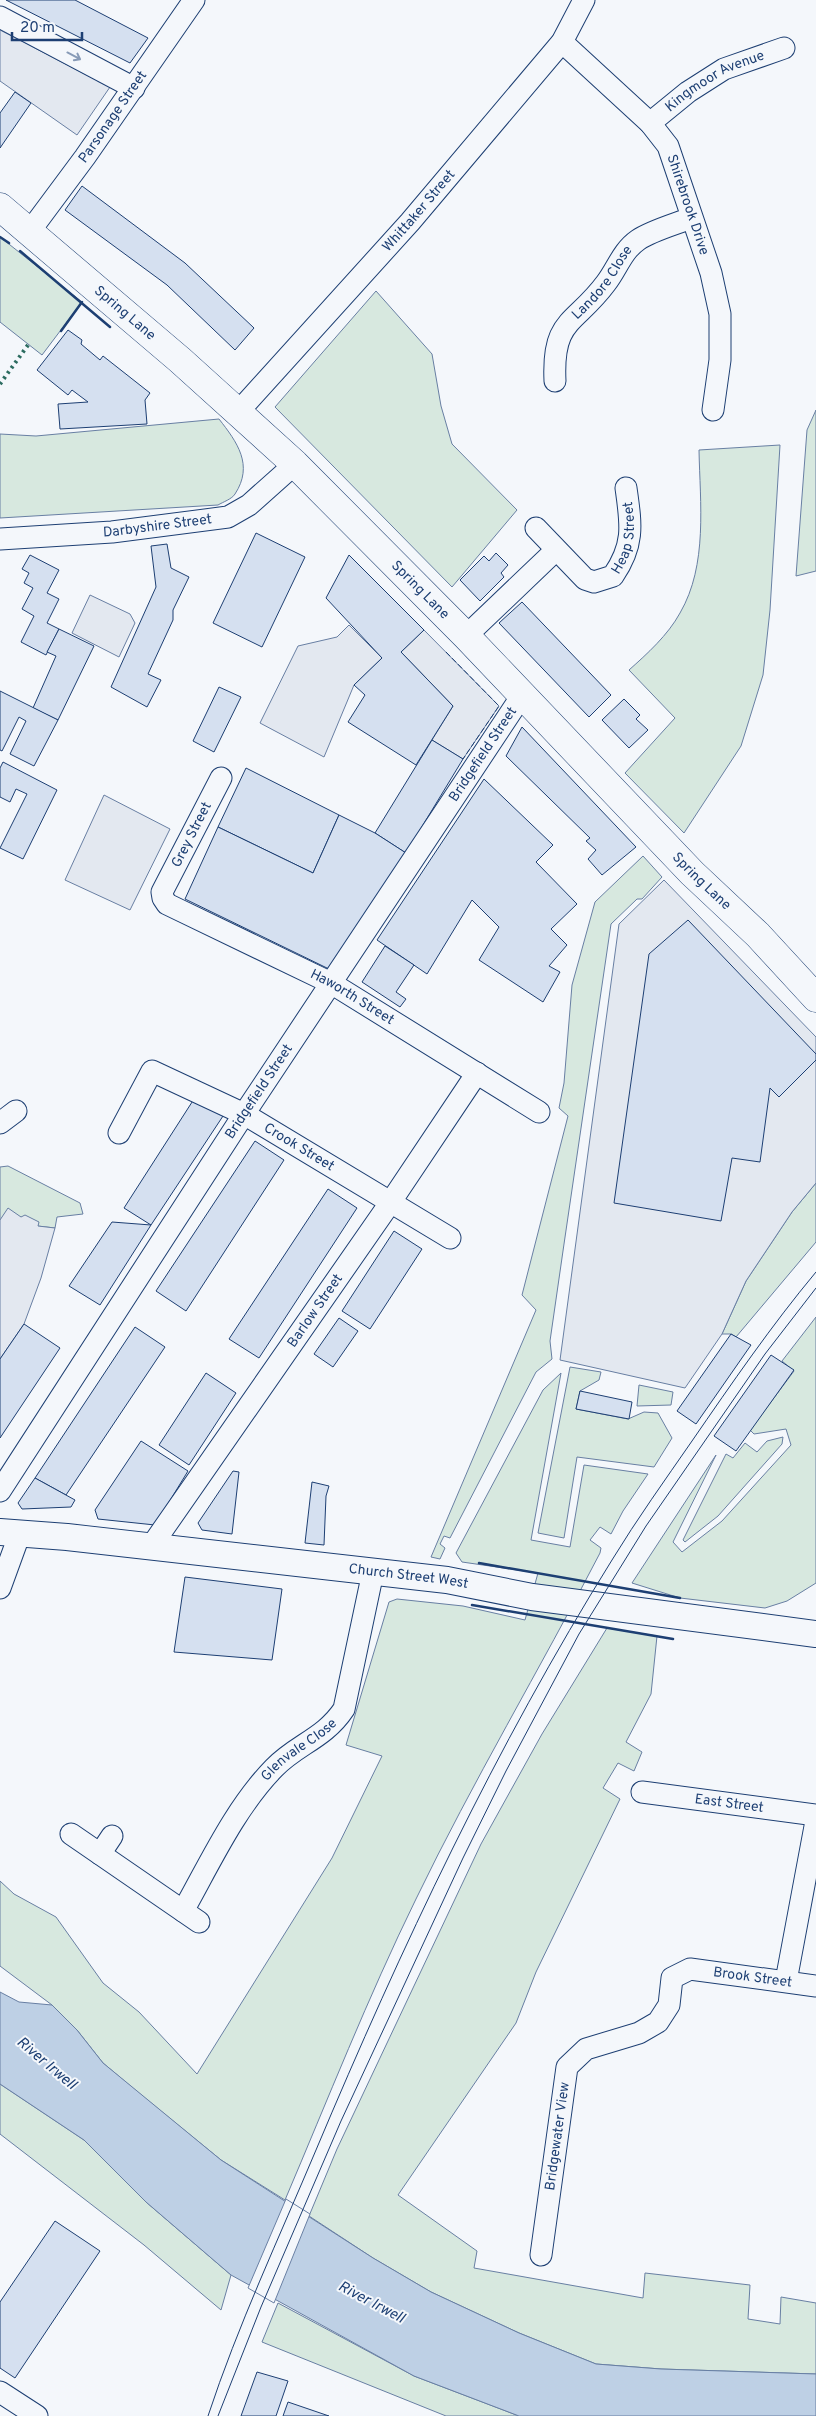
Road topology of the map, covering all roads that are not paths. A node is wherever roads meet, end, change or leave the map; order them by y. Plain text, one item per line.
1 (194, 0) edge
2 (584, 0) edge
3 (0, 17) edge
4 (562, 42) junction
5 (784, 48) dead end
6 (134, 88) junction
7 (650, 123) junction
8 (0, 207) edge
9 (691, 218) junction
10 (30, 231) junction
11 (555, 381) dead end
12 (713, 410) dead end
13 (239, 412) junction
14 (295, 464) junction
15 (626, 488) dead end
16 (536, 528) dead end
17 (0, 539) edge
18 (556, 550) junction
19 (466, 636) junction
20 (523, 694) junction
21 (221, 778) dead end
22 (162, 892) joint
23 (331, 984) junction
24 (816, 998) edge
25 (478, 1073) junction
26 (539, 1112) dead end
27 (244, 1114) junction
28 (119, 1133) dead end
29 (390, 1203) junction
30 (450, 1238) dead end
31 (0, 1491) edge
32 (10, 1533) edge
33 (150, 1548) junction
34 (373, 1572) junction
35 (0, 1588) edge
36 (816, 1634) edge
37 (642, 1792) dead end
38 (816, 1814) edge
39 (816, 1821) edge
40 (71, 1834) dead end
41 (112, 1836) dead end
42 (100, 1854) junction
43 (690, 1968) joint
44 (786, 1981) junction
45 (816, 1986) edge
46 (540, 2255) dead end
47 (0, 2392) edge
48 (37, 2416) edge

1 - 6 street, Parsonage Street
2 - 4 street, Whittaker Street
3 -> 6 street
4 - 7 street, Shirebrook Drive
4 - 13 street, Whittaker Street
5 - 7 street, Kingmoor Avenue
6 - 10 street, Parsonage Street
7 - 9 street, Shirebrook Drive
8 - 10 main road, Spring Lane
9 - 11 street, Landore Close
9 - 12 street, Shirebrook Drive
10 - 13 main road, Spring Lane
13 - 14 main road, Spring Lane
14 - 17 street, Darbyshire Street
14 - 19 main road, Spring Lane
15 - 18 street, Heap Street
16 - 18 street, Heap Street
18 - 19 street
19 - 20 main road, Spring Lane
20 - 23 street, Bridgefield Street
20 - 24 main road, Spring Lane
21 - 22 street, Grey Street
22 - 23 street, Haworth Street
23 - 25 street, Haworth Street
23 - 27 street, Bridgefield Street
25 - 26 street, Haworth Street
25 - 29 street, Barlow Street
27 - 28 street, Crook Street
27 - 29 street, Crook Street
27 - 31 street, Bridgefield Street
29 - 30 street, Crook Street
29 - 33 street, Barlow Street
32 - 33 street, Church Street West
32 - 35 street
33 - 34 street, Church Street West
34 - 36 street, Church Street West
34 - 42 street, Glenvale Close
37 - 38 street, East Street
39 - 44 street
40 - 42 street, Glenvale Close
41 - 42 street
43 - 44 street, Brook Street
43 - 46 street, Bridgewater View
44 - 45 street, Brook Street
47 - 48 street

